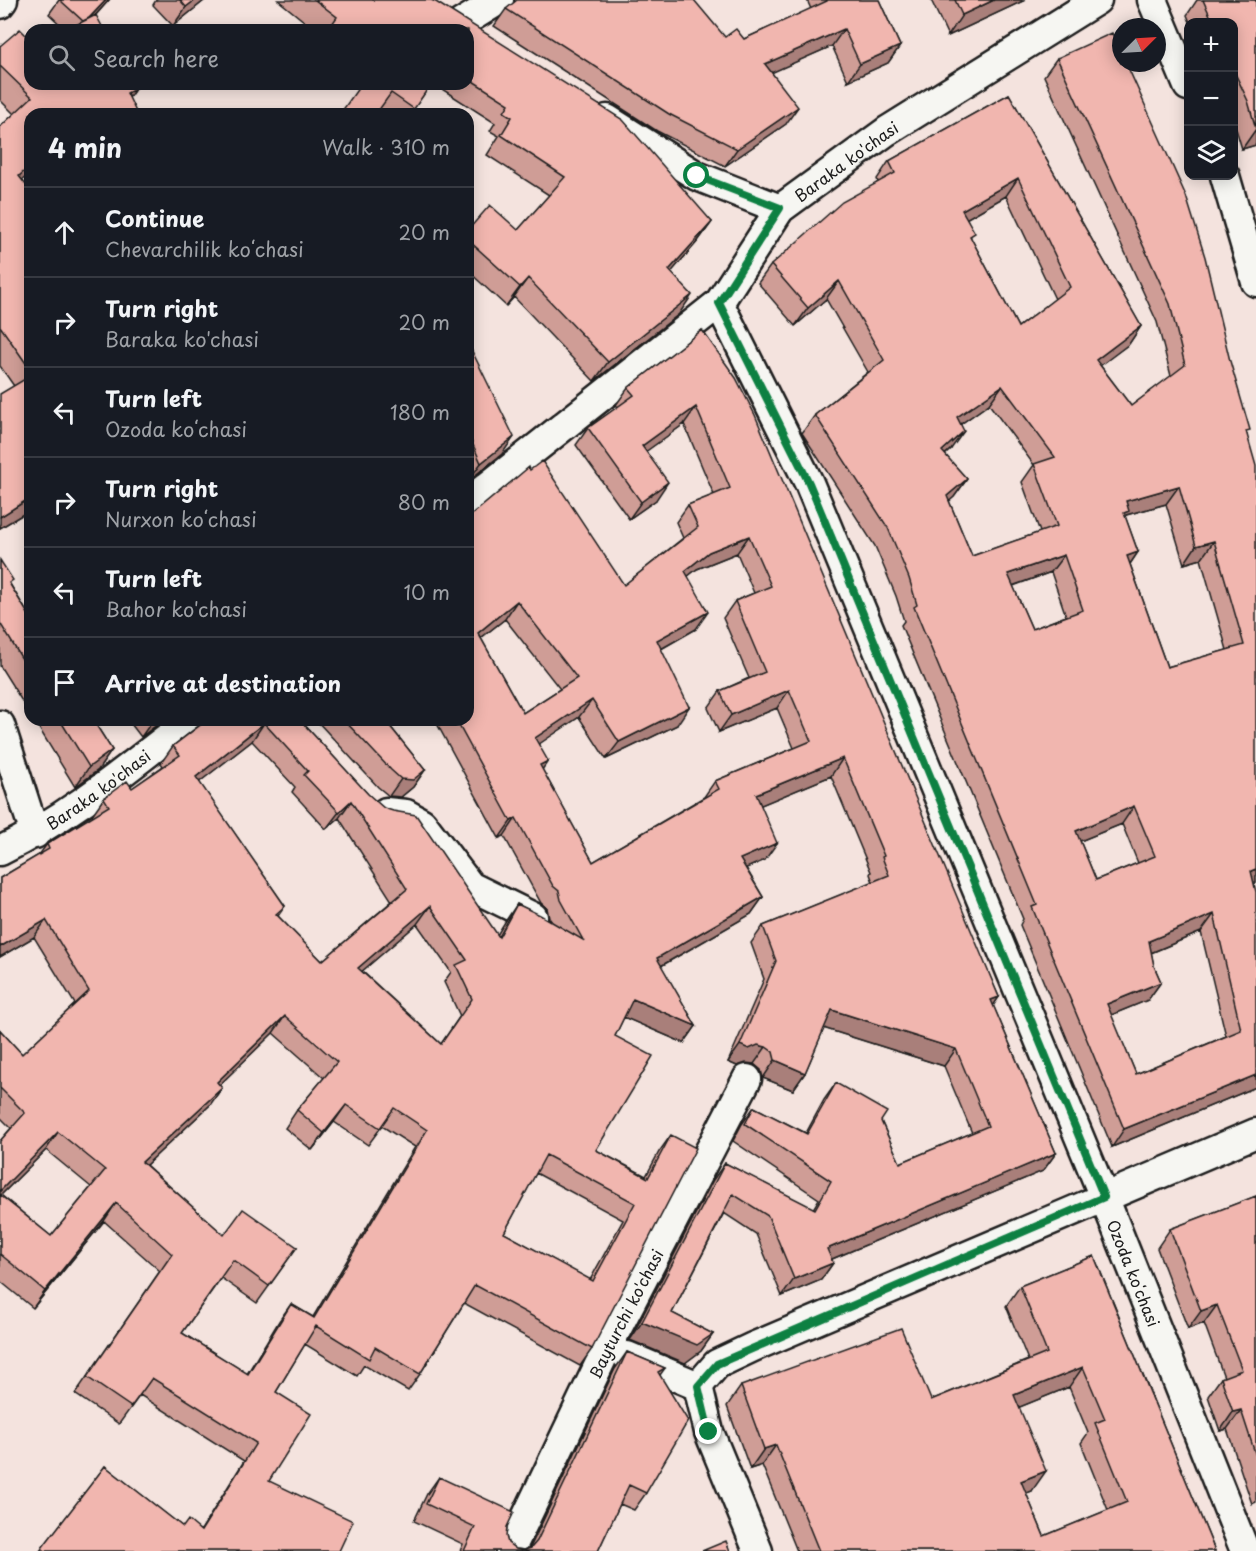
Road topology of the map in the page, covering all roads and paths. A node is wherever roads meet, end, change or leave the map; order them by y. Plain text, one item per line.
1 (3, 0) edge
2 (499, 0) edge
3 (1097, 0) edge
4 (1152, 0) edge
5 (0, 4) edge
6 (435, 9) edge
7 (461, 24) edge
8 (474, 27) edge
9 (1184, 76) edge
10 (581, 102) edge
11 (1226, 180) edge
12 (780, 208) junction
13 (1256, 282) edge
14 (719, 303) junction
15 (474, 497) edge
16 (0, 725) edge
17 (182, 726) edge
18 (367, 799) edge
19 (35, 834) junction
20 (0, 852) edge
21 (533, 917) edge
22 (747, 1079) dead end
23 (1256, 1133) edge
24 (1104, 1197) junction
25 (607, 1348) junction
26 (698, 1386) junction
27 (510, 1551) edge
28 (758, 1551) edge
29 (1245, 1551) edge

1 - 5 street
2 - 8 street
3 - 12 street, Baraka ko'chasi
4 - 9 street
6 - 7 street
10 - 12 street
11 - 13 street
12 - 14 street, Baraka ko'chasi
14 - 15 street, Baraka ko'chasi
14 - 24 street, Ozoda koʻchasi
16 - 19 street
17 - 19 street, Baraka ko'chasi
18 - 21 street
19 - 20 street, Baraka ko'chasi
22 - 25 street, Bayturchi ko'chasi
23 - 24 street
24 - 26 street
24 - 29 street, Ozoda koʻchasi
25 - 26 street
25 - 27 street, Bayturchi ko'chasi
26 - 28 street

